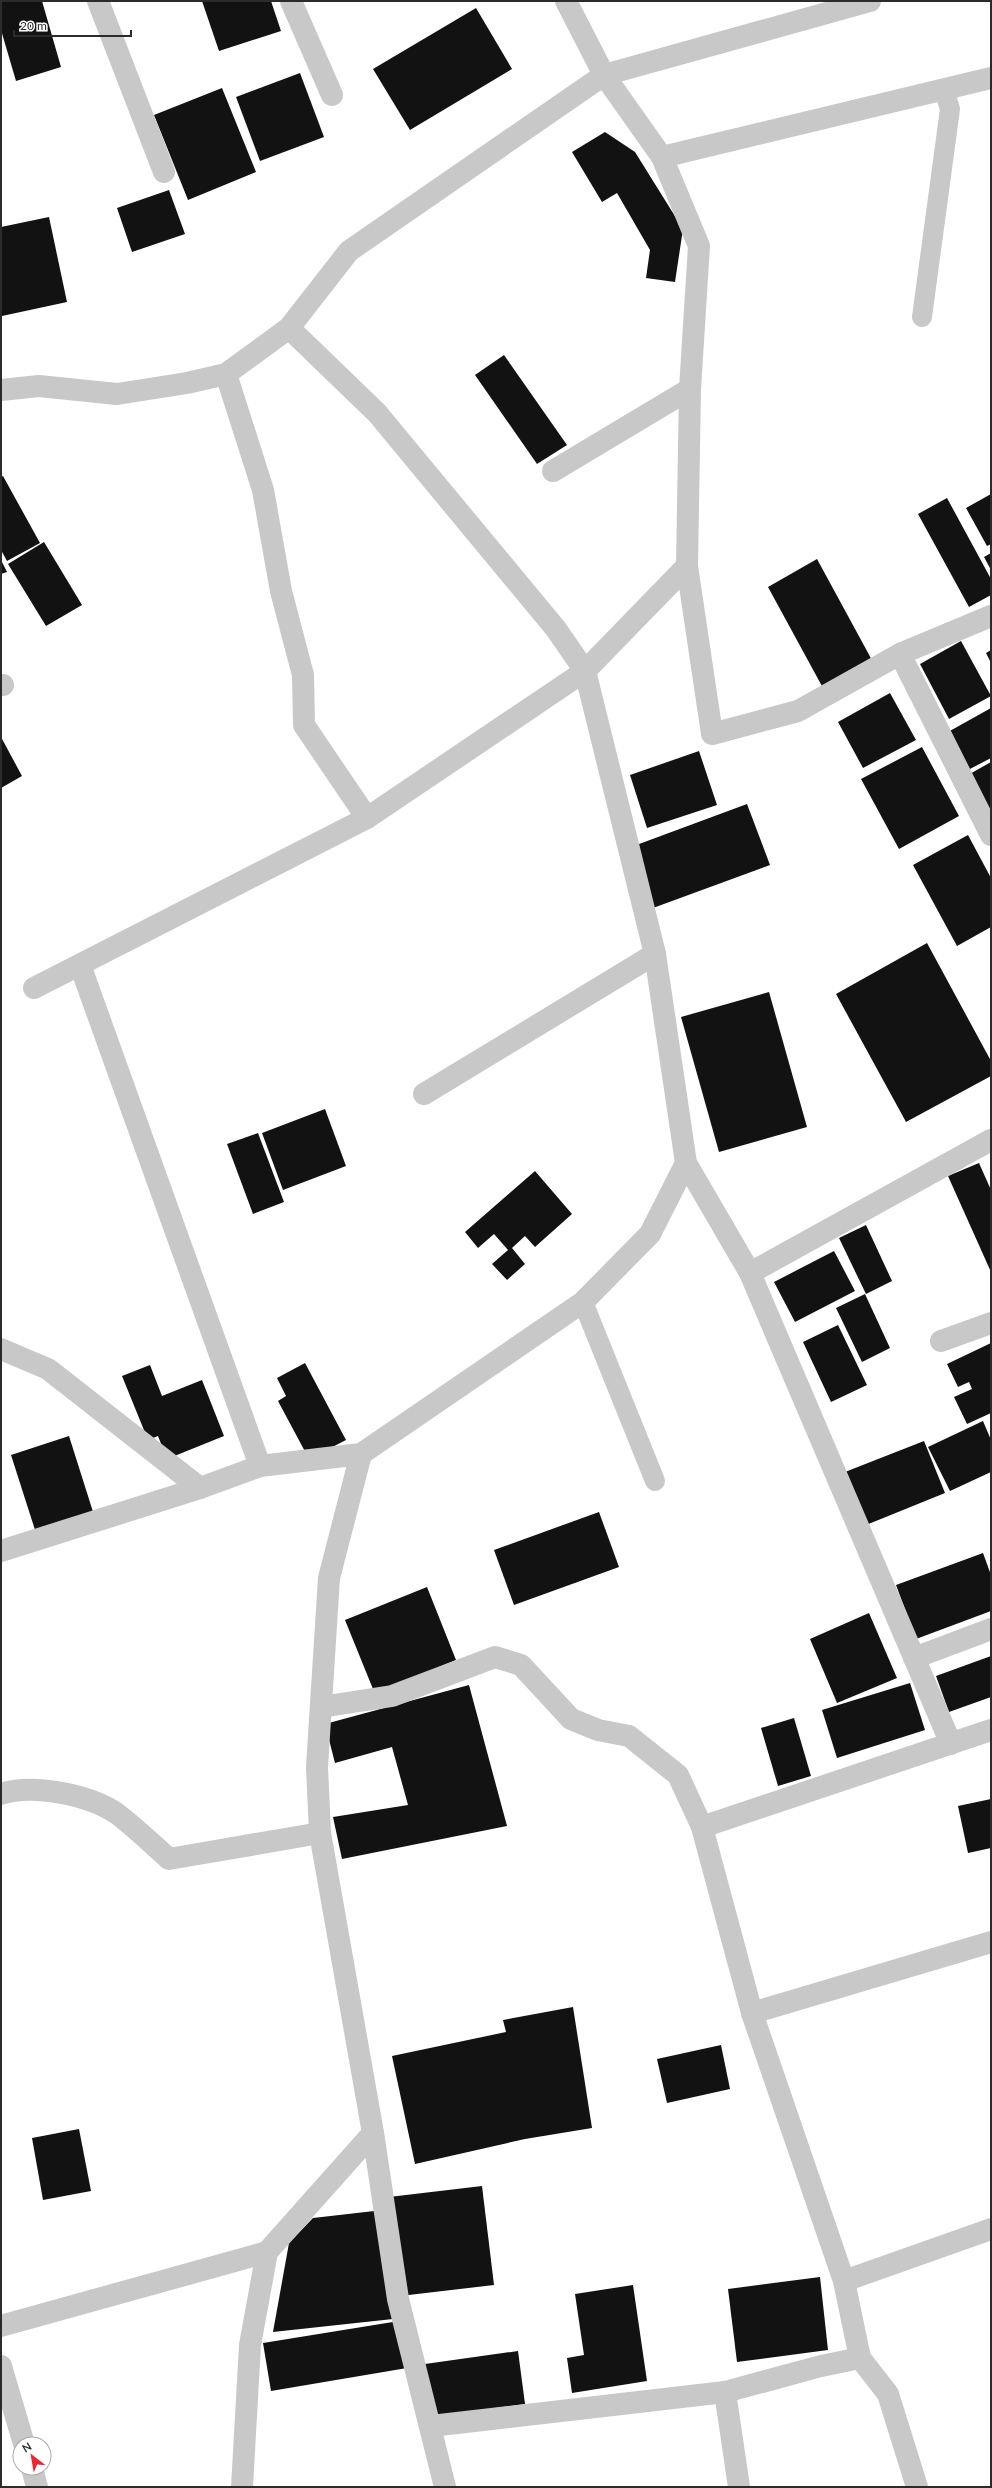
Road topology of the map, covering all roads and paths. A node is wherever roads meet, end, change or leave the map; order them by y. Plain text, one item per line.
1 (98, 1) edge
2 (291, 1) edge
3 (566, 1) edge
4 (870, 1) edge
5 (604, 76) junction
6 (991, 78) edge
7 (944, 90) junction
8 (332, 95) dead end
9 (662, 158) junction
10 (164, 172) dead end
11 (922, 317) dead end
12 (289, 328) junction
13 (226, 374) junction
14 (690, 389) junction
15 (1, 390) edge
16 (553, 471) dead end
17 (687, 566) junction
18 (991, 616) edge
19 (900, 654) junction
20 (585, 671) junction
21 (367, 818) junction
22 (991, 835) edge
23 (655, 954) junction
24 (80, 966) junction
25 (34, 988) dead end
26 (424, 1094) dead end
27 (991, 1140) edge
28 (686, 1163) junction
29 (750, 1273) junction
30 (583, 1302) junction
31 (991, 1323) edge
32 (941, 1341) dead end
33 (1, 1349) edge
34 (361, 1454) junction
35 (260, 1466) junction
36 (655, 1481) dead end
37 (200, 1488) junction
38 (1, 1551) edge
39 (991, 1629) edge
40 (914, 1658) junction
41 (321, 1707) junction
42 (991, 1730) edge
43 (951, 1744) junction
44 (1, 1794) edge
45 (702, 1827) junction
46 (320, 1833) junction
47 (991, 1942) edge
48 (752, 2013) junction
49 (373, 2133) junction
50 (991, 2229) edge
51 (267, 2252) junction
52 (844, 2281) junction
53 (1, 2326) edge
54 (860, 2358) junction
55 (1, 2366) edge
56 (725, 2392) junction
57 (431, 2426) junction
58 (22, 2436) edge
59 (34, 2476) edge
60 (37, 2487) edge
61 (242, 2487) edge
62 (445, 2487) edge
63 (739, 2487) edge
64 (917, 2487) edge

1 - 10 street
2 - 8 street
3 - 5 street
4 - 5 street
5 - 9 street
5 - 12 street
6 - 7 street
7 - 9 street
7 - 11 lane
9 - 14 street
12 - 13 street
12 - 20 street
13 - 15 street
13 - 21 street
14 - 16 street
14 - 17 street
17 - 19 street
17 - 20 street
18 - 19 street
19 - 22 street
20 - 21 street
20 - 23 street
21 - 24 street
23 - 26 street
23 - 28 street
24 - 25 street
24 - 35 street
27 - 29 street
28 - 29 street
28 - 30 street
29 - 40 street
30 - 34 street
30 - 36 lane
31 - 32 street
33 - 37 street
34 - 35 street
34 - 41 street
35 - 37 street
37 - 38 street
39 - 40 street
40 - 43 street
41 - 45 street
41 - 46 street
42 - 43 street
43 - 45 street
44 - 46 street
45 - 48 street
46 - 49 street
47 - 48 street
48 - 52 street
49 - 51 street
49 - 57 street
50 - 52 street
51 - 53 street
51 - 61 street
52 - 54 street
54 - 56 street
54 - 64 street
55 - 58 street
56 - 57 street
56 - 63 street
57 - 62 street
59 - 60 street

